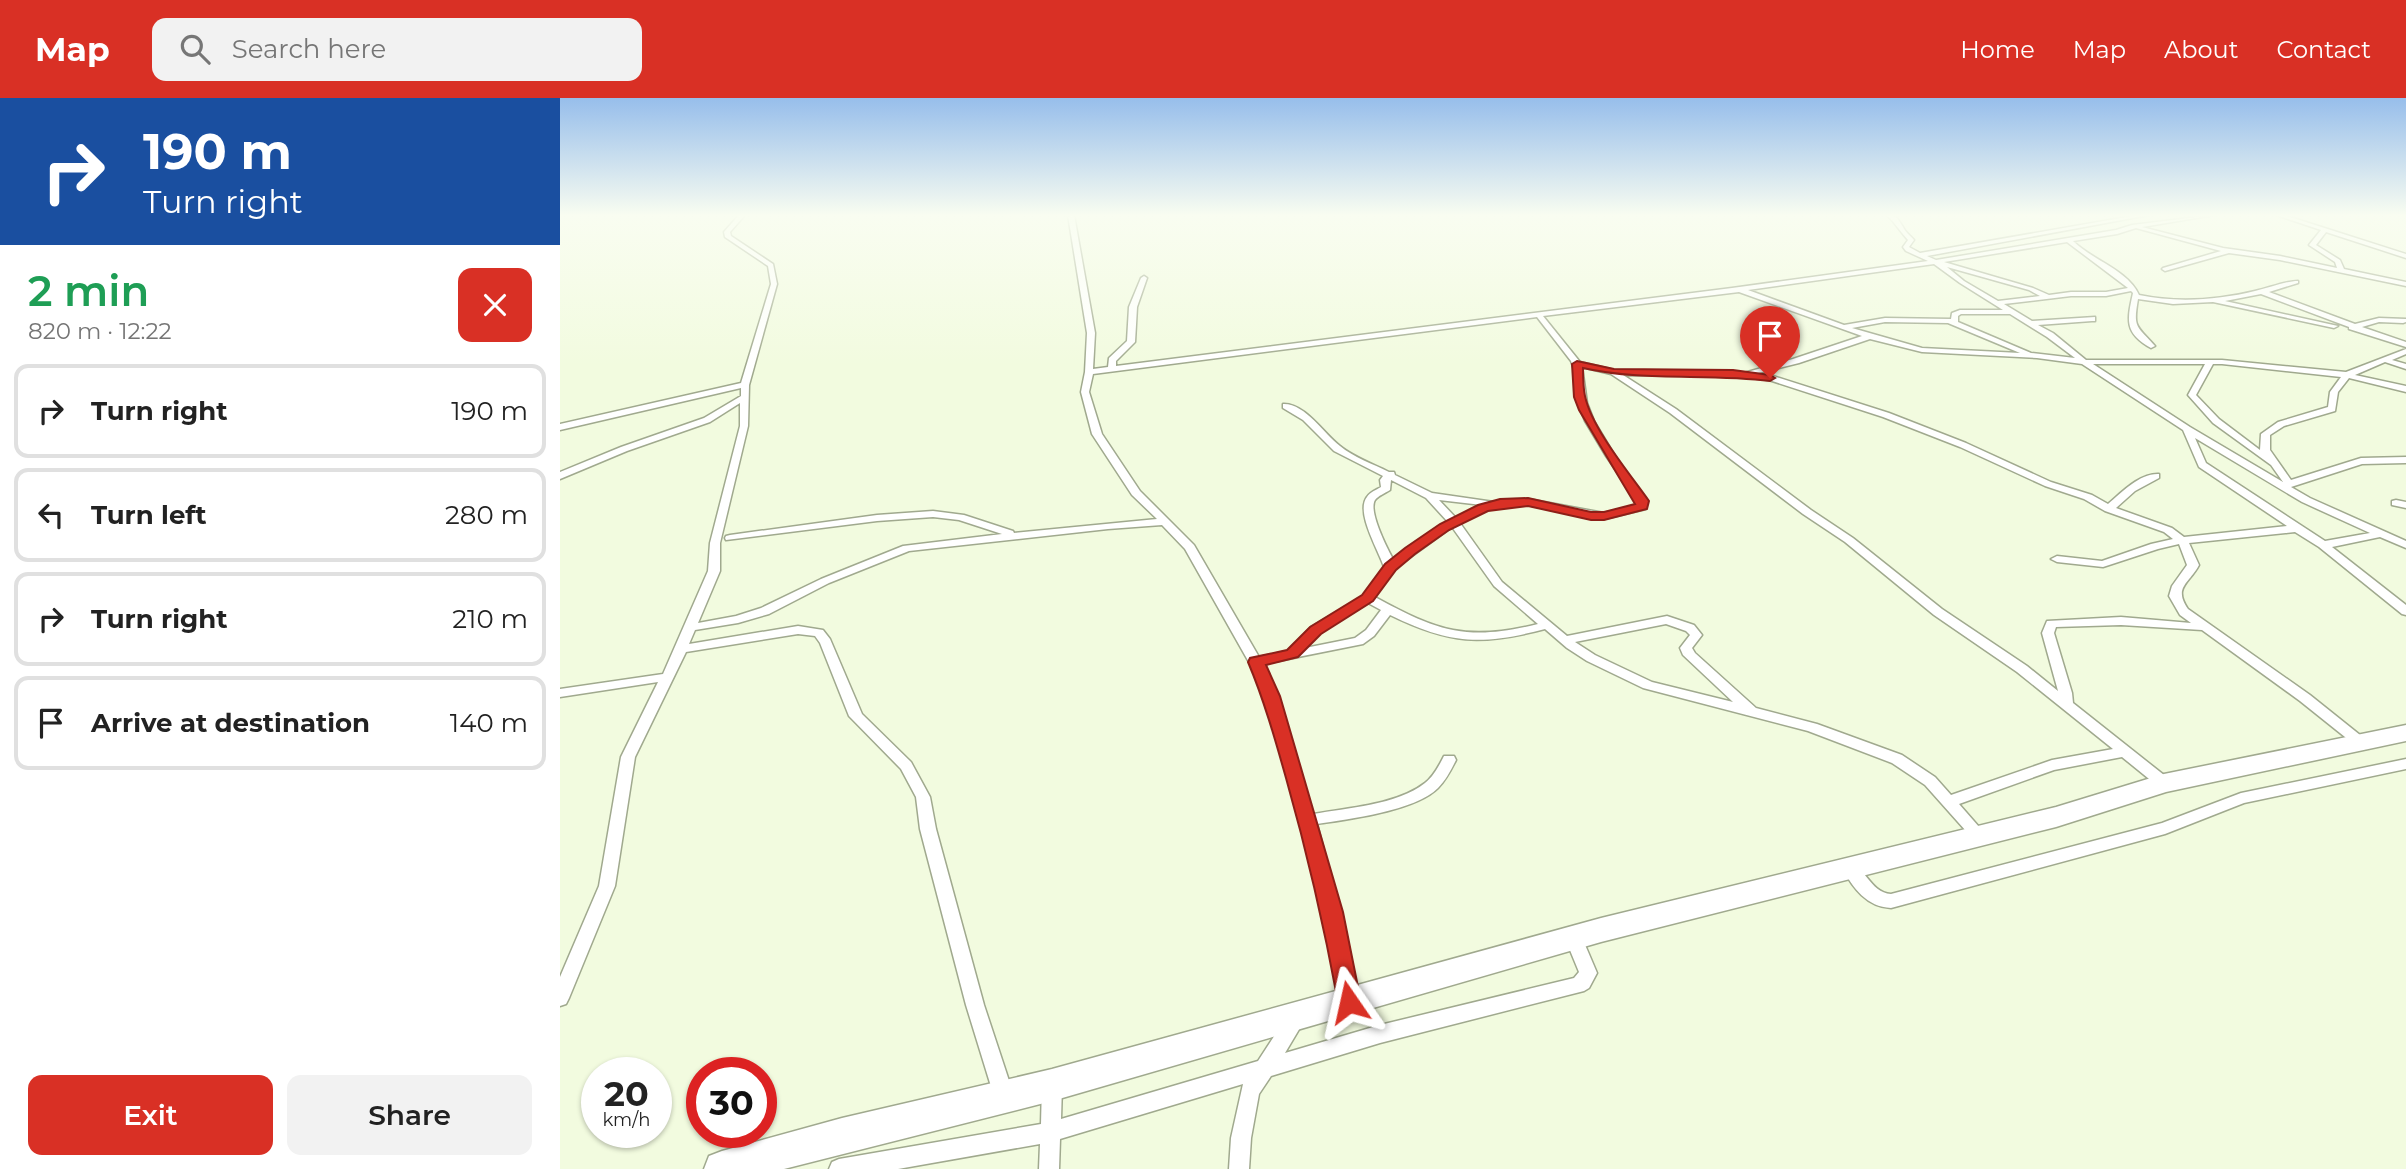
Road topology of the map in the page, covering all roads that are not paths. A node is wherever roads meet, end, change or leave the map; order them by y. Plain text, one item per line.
1 (771, 265) edge
2 (1079, 265) edge
3 (1891, 265) edge
4 (1945, 265) edge
5 (1957, 265) edge
6 (2101, 265) edge
7 (2180, 265) edge
8 (2313, 265) edge
9 (2339, 265) edge
10 (2165, 269) dead end
11 (2341, 271) junction
12 (1143, 278) dead end
13 (2296, 282) dead end
14 (2406, 284) edge
15 (1740, 289) junction
16 (2261, 292) junction
17 (2134, 293) junction
18 (2106, 295) junction
19 (2050, 298) junction
20 (2208, 299) junction
21 (1997, 303) junction
22 (2123, 307) junction
23 (2014, 313) junction
24 (1538, 314) junction
25 (2092, 319) dead end
26 (2403, 321) dead end
27 (1954, 322) junction
28 (2031, 323) junction
29 (1843, 327) junction
30 (2355, 328) junction
31 (1871, 336) junction
32 (2406, 345) edge
33 (2151, 346) dead end
34 (2406, 351) edge
35 (2038, 356) junction
36 (2385, 360) junction
37 (2084, 362) junction
38 (2210, 362) junction
39 (1577, 364) junction
40 (2406, 368) edge
41 (1112, 369) junction
42 (1089, 372) junction
43 (1614, 372) junction
44 (1742, 374) junction
45 (2347, 375) junction
46 (2406, 389) edge
47 (746, 390) junction
48 (1286, 406) dead end
49 (560, 427) edge
50 (2187, 429) junction
51 (2406, 460) edge
52 (2274, 464) junction
53 (1391, 474) junction
54 (560, 476) edge
55 (2156, 476) dead end
56 (2287, 485) junction
57 (1430, 496) junction
58 (1500, 503) junction
59 (2109, 509) junction
60 (1164, 522) junction
61 (1454, 522) junction
62 (2299, 528) junction
63 (2382, 534) junction
64 (1017, 536) junction
65 (730, 538) dead end
66 (2182, 540) junction
67 (2323, 545) junction
68 (2406, 545) edge
69 (2057, 559) dead end
70 (1391, 567) junction
71 (1368, 598) junction
72 (1388, 609) junction
73 (2406, 611) edge
74 (1548, 625) junction
75 (2201, 627) junction
76 (688, 628) junction
77 (1565, 640) junction
78 (681, 649) junction
79 (1292, 654) junction
80 (1256, 662) junction
81 (667, 677) junction
82 (560, 693) edge
83 (2066, 704) junction
84 (1752, 712) junction
85 (2406, 733) edge
86 (2360, 742) junction
87 (2124, 751) junction
88 (1449, 760) dead end
89 (2406, 764) edge
90 (2164, 783) junction
91 (1949, 802) junction
92 (1308, 820) junction
93 (1979, 835) junction
94 (1850, 868) junction
95 (1574, 938) junction
96 (560, 998) edge
97 (1349, 1002) junction
98 (1298, 1014) junction
99 (1264, 1068) junction
100 (1052, 1085) junction
101 (1004, 1097) junction
102 (1051, 1132) junction
103 (722, 1169) edge
104 (839, 1169) edge
105 (1049, 1169) edge
106 (1239, 1169) edge

1 - 47 street
2 - 42 street
3 - 15 street
4 - 21 street
5 - 19 street
6 - 17 street
7 - 10 street
8 - 11 street
9 - 11 street
11 - 14 street
12 - 41 street
13 - 16 street
15 - 24 street
15 - 29 street
16 - 20 street
16 - 30 street
17 - 18 street
17 - 20 street
17 - 22 street
18 - 19 street
18 - 22 street
19 - 21 street
20 - 30 street
21 - 23 street
22 - 33 street
23 - 27 street
23 - 28 street
24 - 39 street
24 - 41 street
25 - 28 street
26 - 30 street
27 - 29 street
27 - 35 street
28 - 37 street
29 - 31 street
30 - 32 street
31 - 35 street
31 - 44 street
34 - 36 street
35 - 37 street
36 - 40 street
36 - 45 street
37 - 38 street
37 - 50 street
38 - 45 street
38 - 52 street
39 - 43 street
39 - 58 street
41 - 42 street
42 - 60 street
43 - 44 street
43 - 83 street
44 - 59 street
45 - 46 street
45 - 52 street
47 - 49 street
47 - 54 street
47 - 76 street
48 - 53 street
50 - 56 street
50 - 62 street
51 - 56 street
52 - 56 street
53 - 57 street
53 - 70 street
55 - 59 street
56 - 63 street
57 - 58 street
57 - 61 street
58 - 61 street
59 - 66 street
60 - 64 street
60 - 80 street
61 - 70 street
61 - 74 street
62 - 66 street
62 - 67 street
63 - 67 street
63 - 68 street
64 - 65 street
64 - 76 street
66 - 69 street
66 - 75 street
67 - 73 street
70 - 71 street
71 - 72 street
71 - 79 street
72 - 74 street
72 - 79 street
74 - 77 street
75 - 83 street
75 - 86 street
76 - 78 street
77 - 84 street
77 - 84 street
78 - 81 street
78 - 101 street
79 - 80 street
80 - 92 street
81 - 82 street
81 - 96 street
83 - 87 street
84 - 91 street
85 - 86 highway
86 - 90 highway
87 - 90 street
87 - 91 street
88 - 92 street
89 - 94 street
90 - 93 highway
91 - 93 street
92 - 97 street
93 - 94 highway
94 - 95 highway
95 - 97 highway
95 - 99 street
97 - 98 highway
98 - 99 street
98 - 100 highway
99 - 102 street
99 - 106 street
100 - 101 highway
100 - 102 street
101 - 103 highway
102 - 104 street
102 - 105 street

